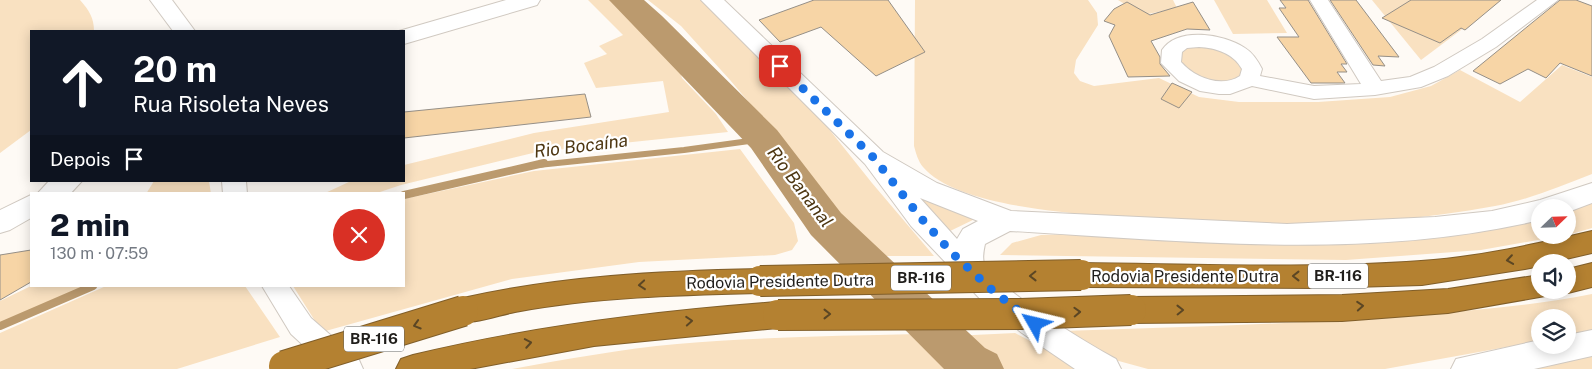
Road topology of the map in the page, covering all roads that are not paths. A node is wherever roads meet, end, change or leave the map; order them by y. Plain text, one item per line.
1 (161, 0) edge
2 (529, 0) edge
3 (712, 0) edge
4 (1319, 0) edge
5 (1550, 0) edge
6 (183, 30) edge
7 (405, 37) edge
8 (1249, 79) dead end
9 (1375, 89) junction
10 (874, 158) junction
11 (67, 182) edge
12 (54, 192) edge
13 (1592, 193) edge
14 (1574, 199) edge
15 (30, 207) edge
16 (1531, 212) edge
17 (1010, 221) junction
18 (0, 223) edge
19 (1592, 242) edge
20 (972, 272) junction
21 (1592, 275) edge
22 (1576, 279) edge
23 (276, 287) edge
24 (1531, 288) edge
25 (1592, 343) edge
26 (280, 368) edge
27 (349, 369) edge
28 (413, 369) edge
29 (1104, 369) edge
30 (1468, 369) edge

1 - 6 main road
2 - 7 main road
3 - 10 main road
4 - 9 street
5 - 9 street
8 - 9 street
10 - 17 main road
10 - 20 main road
11 - 12 main road
13 - 14 main road
15 - 18 main road
16 - 17 main road
17 - 20 main road
19 -> 26 highway, Rodovia Presidente Dutra / BR-116, bridge
20 - 29 main road
21 - 22 highway
23 - 27 street
28 -> 24 highway, Rodovia Presidente Dutra / BR-116, bridge
25 - 30 main road

